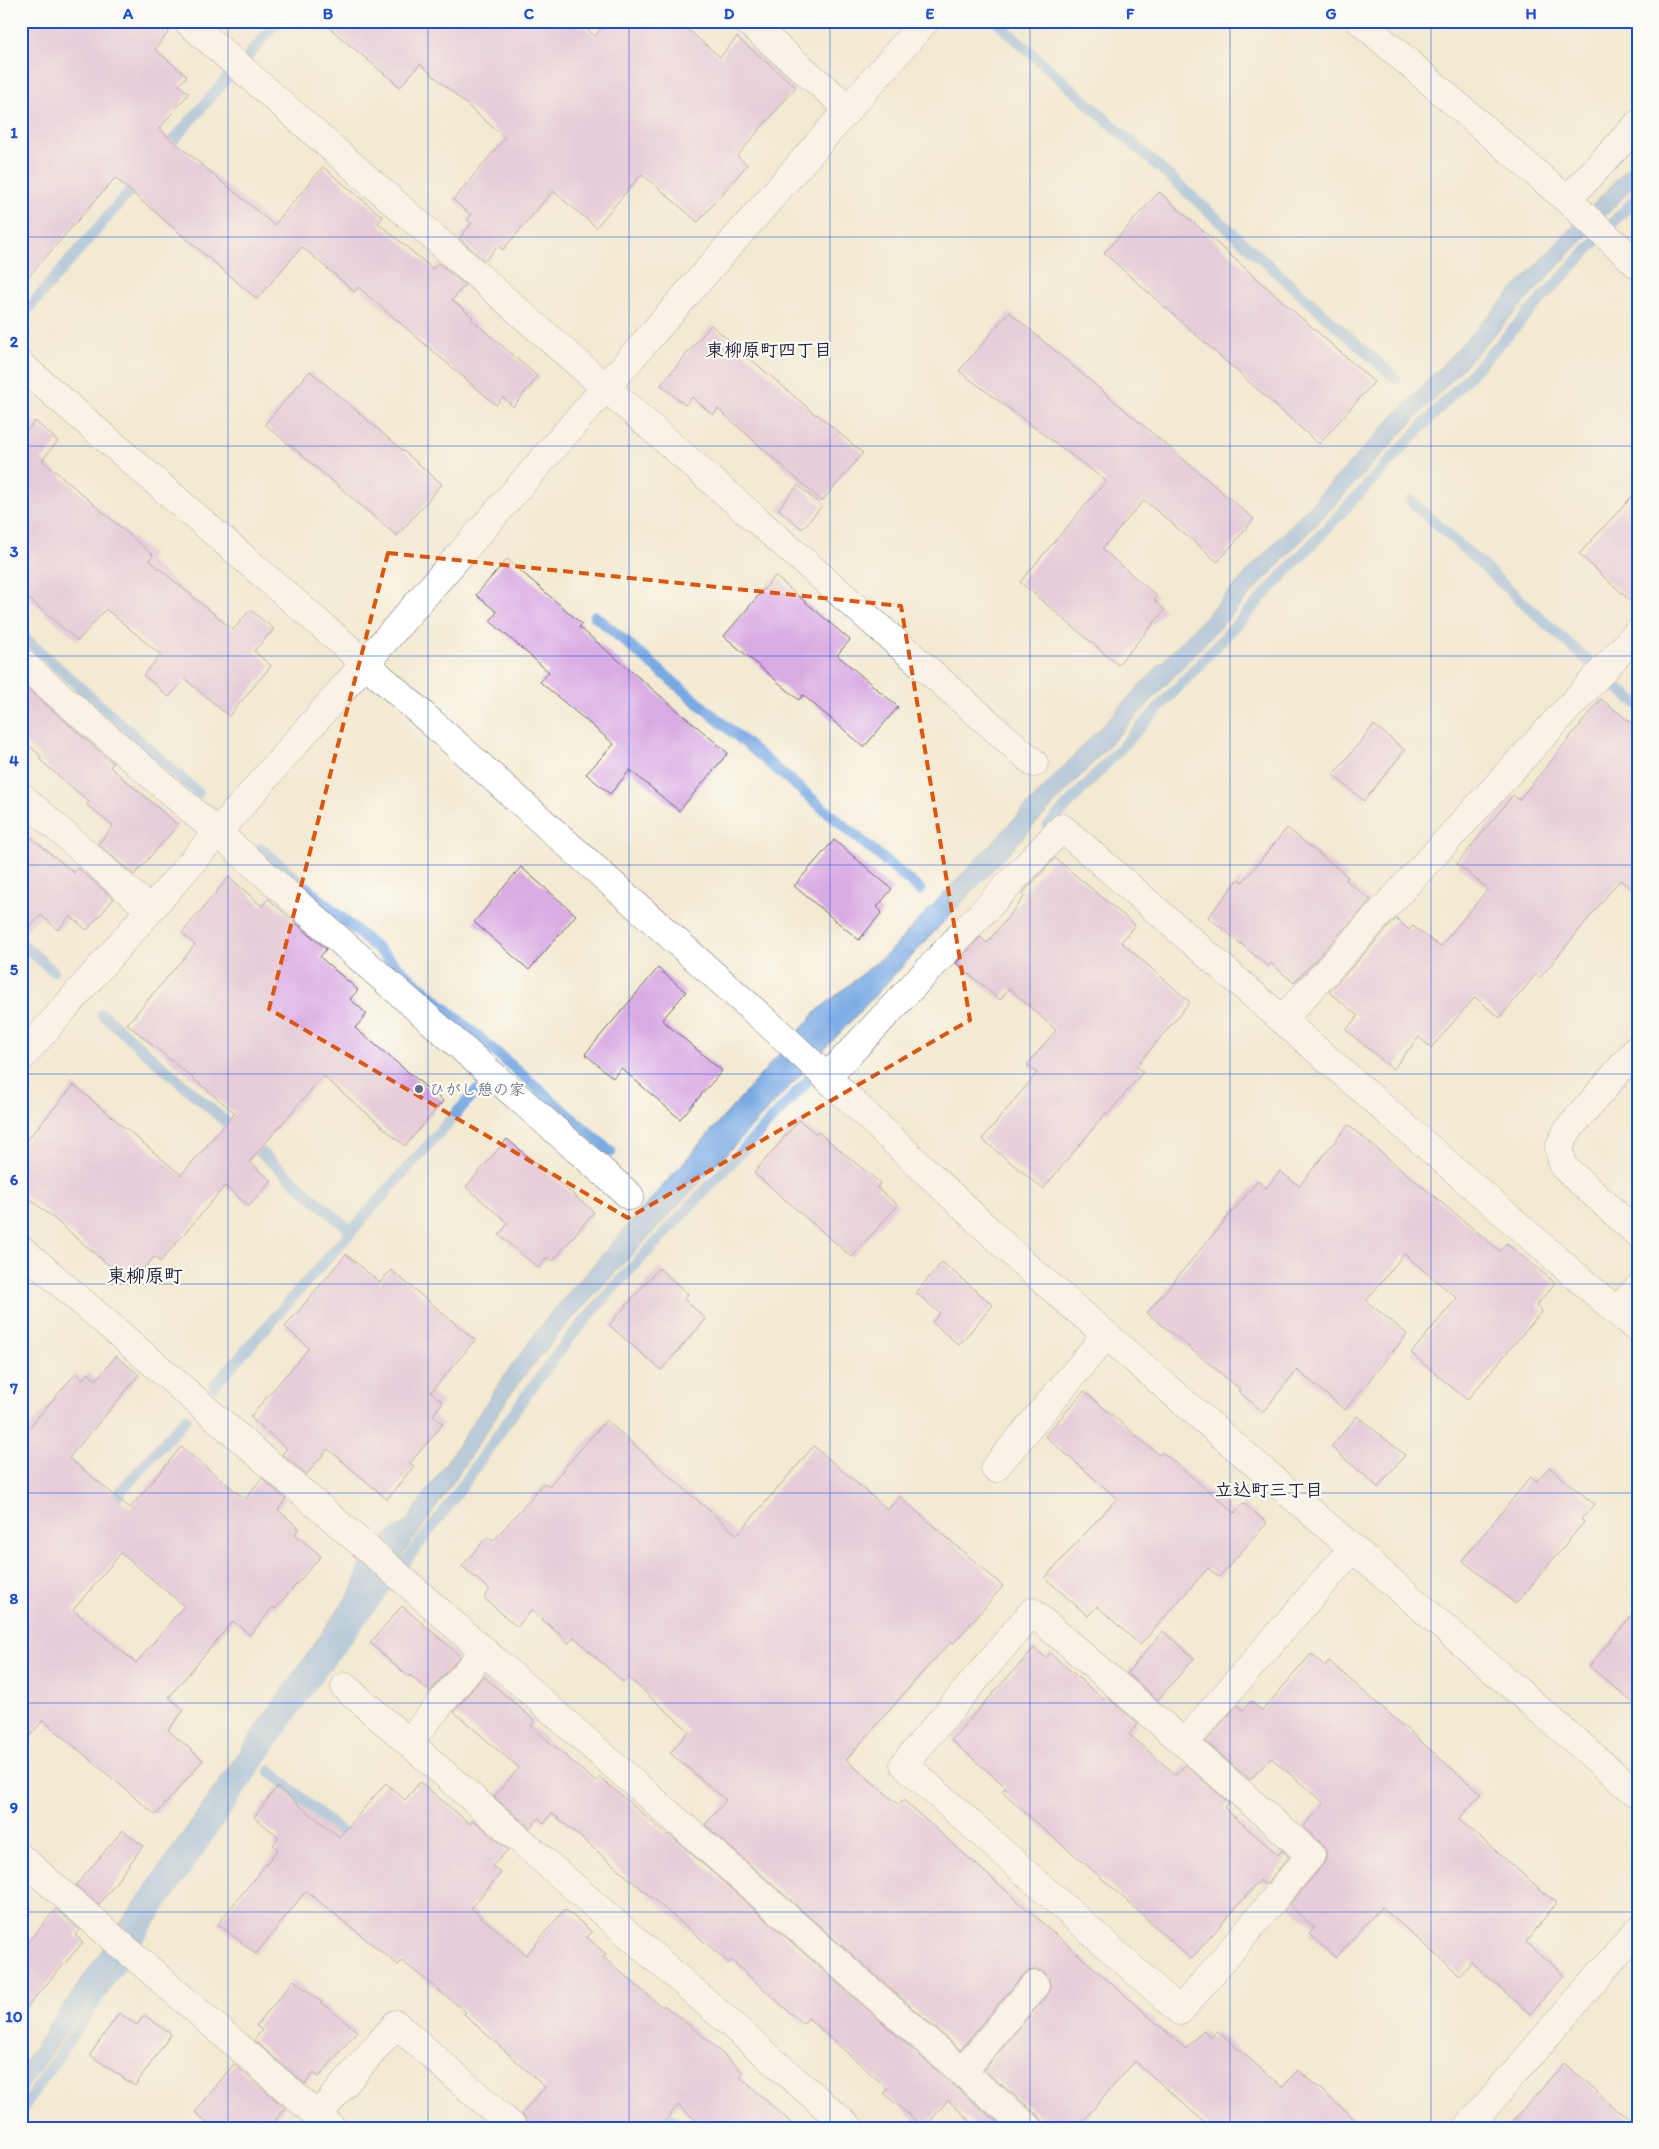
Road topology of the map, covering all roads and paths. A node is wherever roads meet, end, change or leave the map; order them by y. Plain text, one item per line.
1 (187, 21) edge
2 (747, 21) edge
3 (925, 21) edge
4 (1360, 21) edge
5 (849, 109) junction
6 (1638, 124) edge
7 (1571, 203) junction
8 (1638, 265) edge
9 (21, 365) edge
10 (605, 388) junction
11 (1638, 632) edge
12 (21, 662) edge
13 (365, 663) junction
14 (1034, 763) dead end
15 (21, 796) edge
16 (218, 832) junction
17 (150, 910) junction
18 (1282, 1020) junction
19 (1638, 1048) edge
20 (21, 1058) edge
21 (828, 1076) junction
22 (630, 1196) dead end
23 (1638, 1234) edge
24 (21, 1249) edge
25 (1638, 1288) edge
26 (1616, 1312) junction
27 (1638, 1330) edge
28 (1106, 1335) junction
29 (995, 1468) dead end
30 (1353, 1548) junction
31 (483, 1652) junction
32 (345, 1687) dead end
33 (409, 1742) junction
34 (1184, 1743) junction
35 (1638, 1795) edge
36 (21, 1858) edge
37 (1638, 1930) edge
38 (1035, 1985) dead end
39 (962, 2072) junction
40 (325, 2122) edge
41 (1476, 2125) edge
42 (514, 2128) edge
43 (850, 2128) edge
44 (1029, 2128) edge

1 - 10 street
2 - 5 street
3 - 5 street
4 - 7 street
5 - 10 street
6 - 7 street
7 - 8 street
9 - 13 street
10 - 13 street
10 - 14 street
11 - 18 street
12 - 16 street
13 - 16 street
13 - 21 street
15 - 17 street
16 - 17 street
16 - 22 street
17 - 20 street
18 - 21 street
18 - 26 street
19 - 23 street
21 - 28 street
24 - 31 street
25 - 26 street
26 - 27 street
28 - 29 street
28 - 30 street
30 - 34 street
30 - 35 street
31 - 33 street
31 - 39 street
32 - 33 street
33 - 43 street
34 - 34 street
36 - 40 street
37 - 41 street
38 - 39 street
39 - 44 street
40 - 42 street

